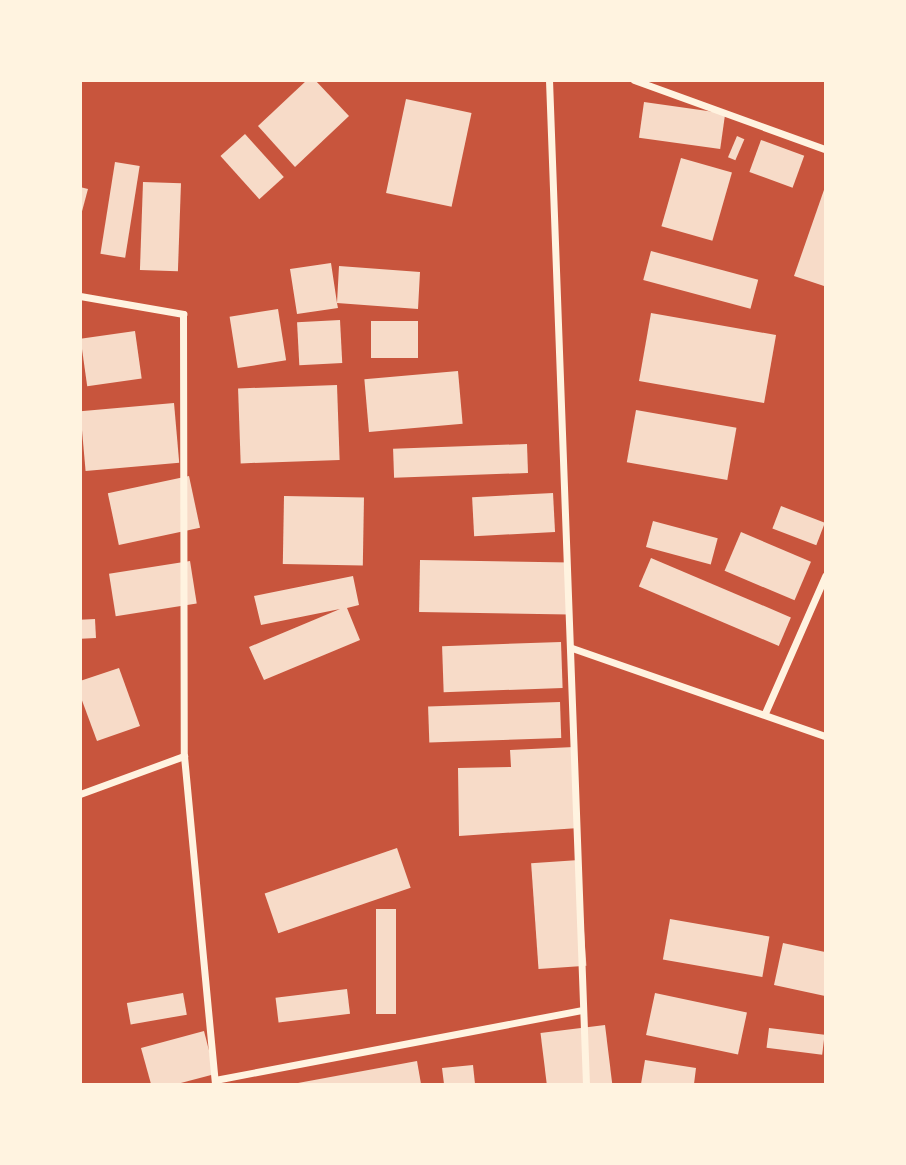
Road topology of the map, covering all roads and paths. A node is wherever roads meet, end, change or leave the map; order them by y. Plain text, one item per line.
1 (549, 80) edge
2 (634, 80) edge
3 (825, 149) edge
4 (80, 296) edge
5 (825, 576) edge
6 (572, 648) junction
7 (765, 713) junction
8 (825, 736) edge
9 (184, 756) junction
10 (80, 794) edge
11 (581, 1010) junction
12 (215, 1082) edge
13 (586, 1084) edge

1 - 6 street
2 - 3 street
4 - 9 street
5 - 7 street
6 - 7 street
6 - 11 street
7 - 8 street
9 - 10 street
9 - 12 street
11 - 12 street
11 - 13 street

